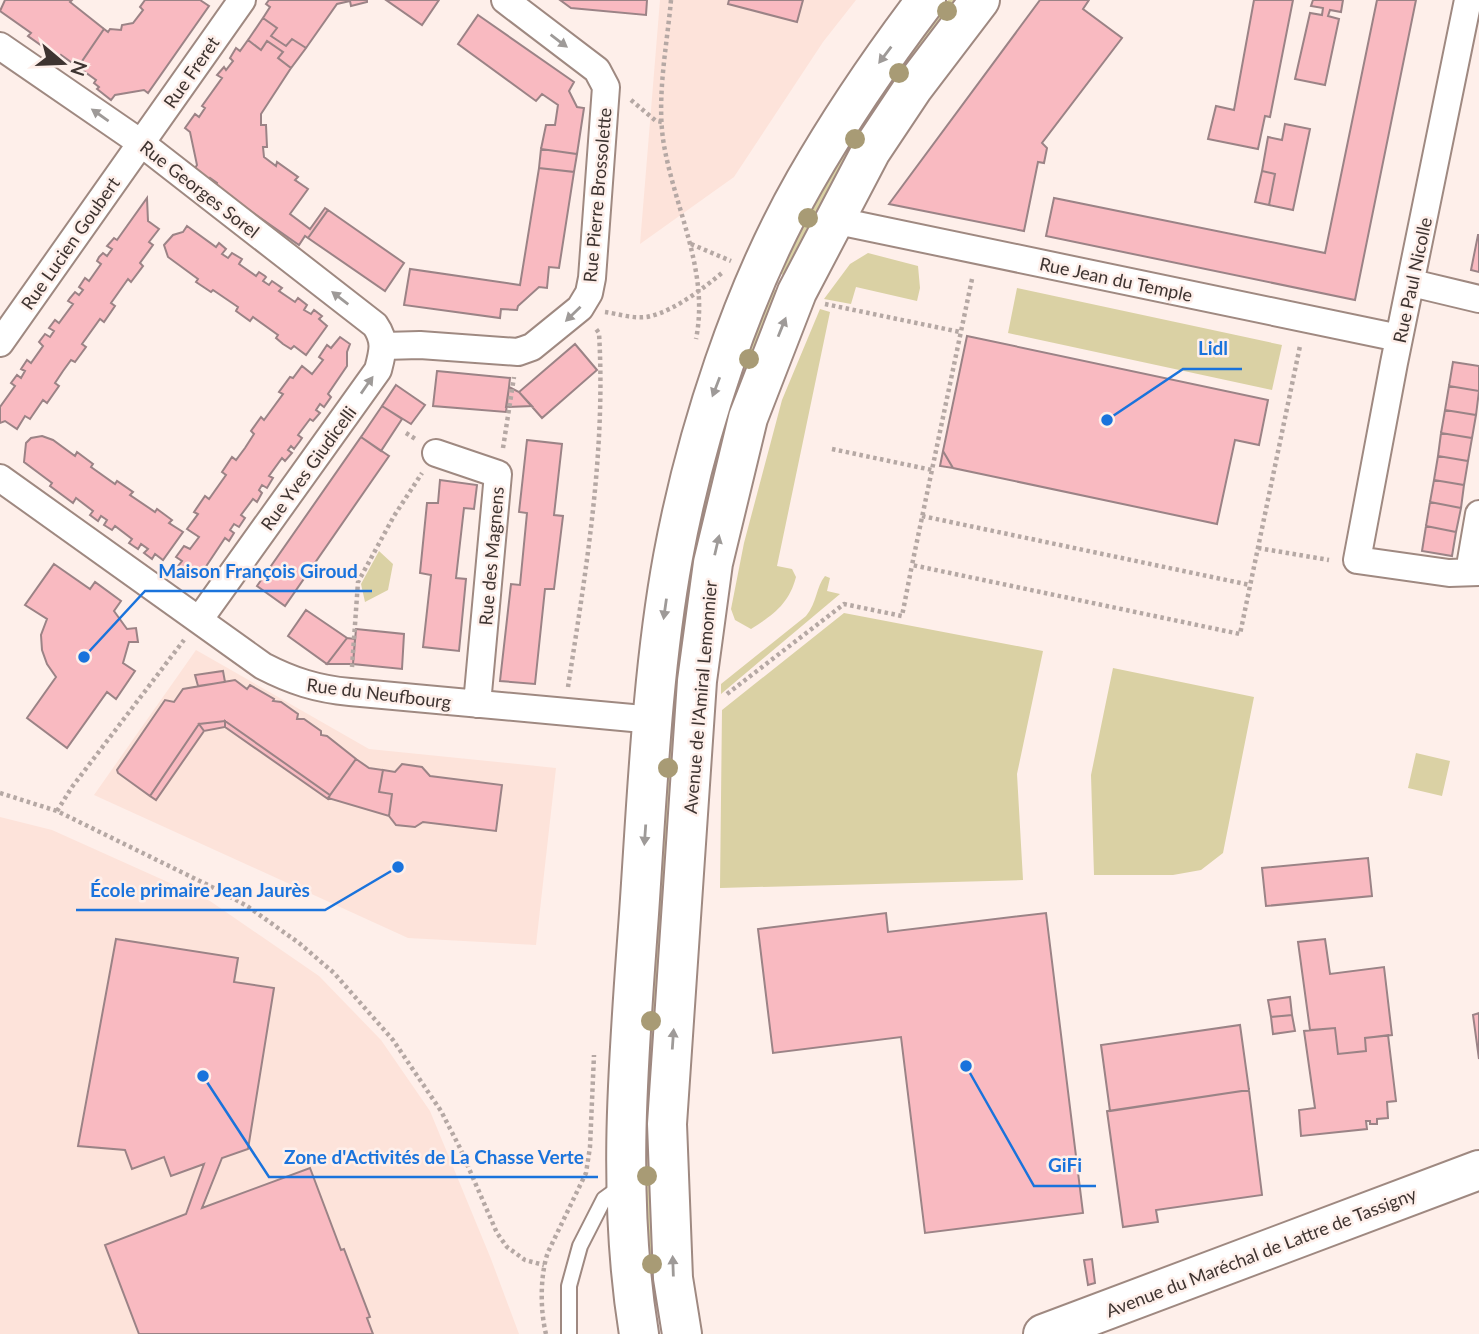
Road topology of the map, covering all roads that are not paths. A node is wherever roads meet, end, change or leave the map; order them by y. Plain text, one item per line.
1 (242, 0) edge
2 (505, 0) edge
3 (926, 0) edge
4 (980, 0) edge
5 (1468, 0) edge
6 (1470, 37) edge
7 (0, 46) edge
8 (141, 144) junction
9 (833, 220) junction
10 (1412, 283) junction
11 (1479, 299) edge
12 (1399, 338) junction
13 (0, 343) edge
14 (384, 346) junction
15 (436, 453) road end
16 (0, 478) edge
17 (1479, 514) edge
18 (1474, 572) edge
19 (199, 620) junction
20 (477, 704) junction
21 (654, 720) junction
22 (1479, 1170) edge
23 (626, 1183) junction
24 (632, 1282) junction
25 (569, 1334) edge
26 (639, 1334) edge
27 (652, 1334) edge
28 (682, 1334) edge
29 (1044, 1334) edge

1 - 8 street, Rue Freret
2 -> 14 street, Rue Pierre Brossolette
3 -> 21 main road
4 - 9 main road, Avenue de l'Amiral Lemonnier
5 - 6 street, Rue Paul Nicolle
6 - 10 street, Rue Paul Nicolle
8 -> 7 street, Rue Georges Sorel
8 - 13 street, Rue Lucien Goubert
14 -> 8 street, Rue Georges Sorel
9 - 12 street, Rue Jean du Temple
28 -> 9 main road, Avenue de l'Amiral Lemonnier
10 - 11 street
10 - 12 street, Rue Paul Nicolle
12 - 18 street, Rue Paul Nicolle
19 -> 14 street, Rue Yves Giudicelli
15 - 20 street, Rue des Magnens
16 - 19 street, Rue du Neufbourg
17 - 18 street
19 - 20 street, Rue du Neufbourg
20 - 21 street, Rue du Neufbourg
21 -> 23 main road
22 - 29 main road, Avenue du Maréchal de Lattre de Tassigny
23 - 24 main road
23 - 25 lane
24 - 26 main road
24 - 27 main road

